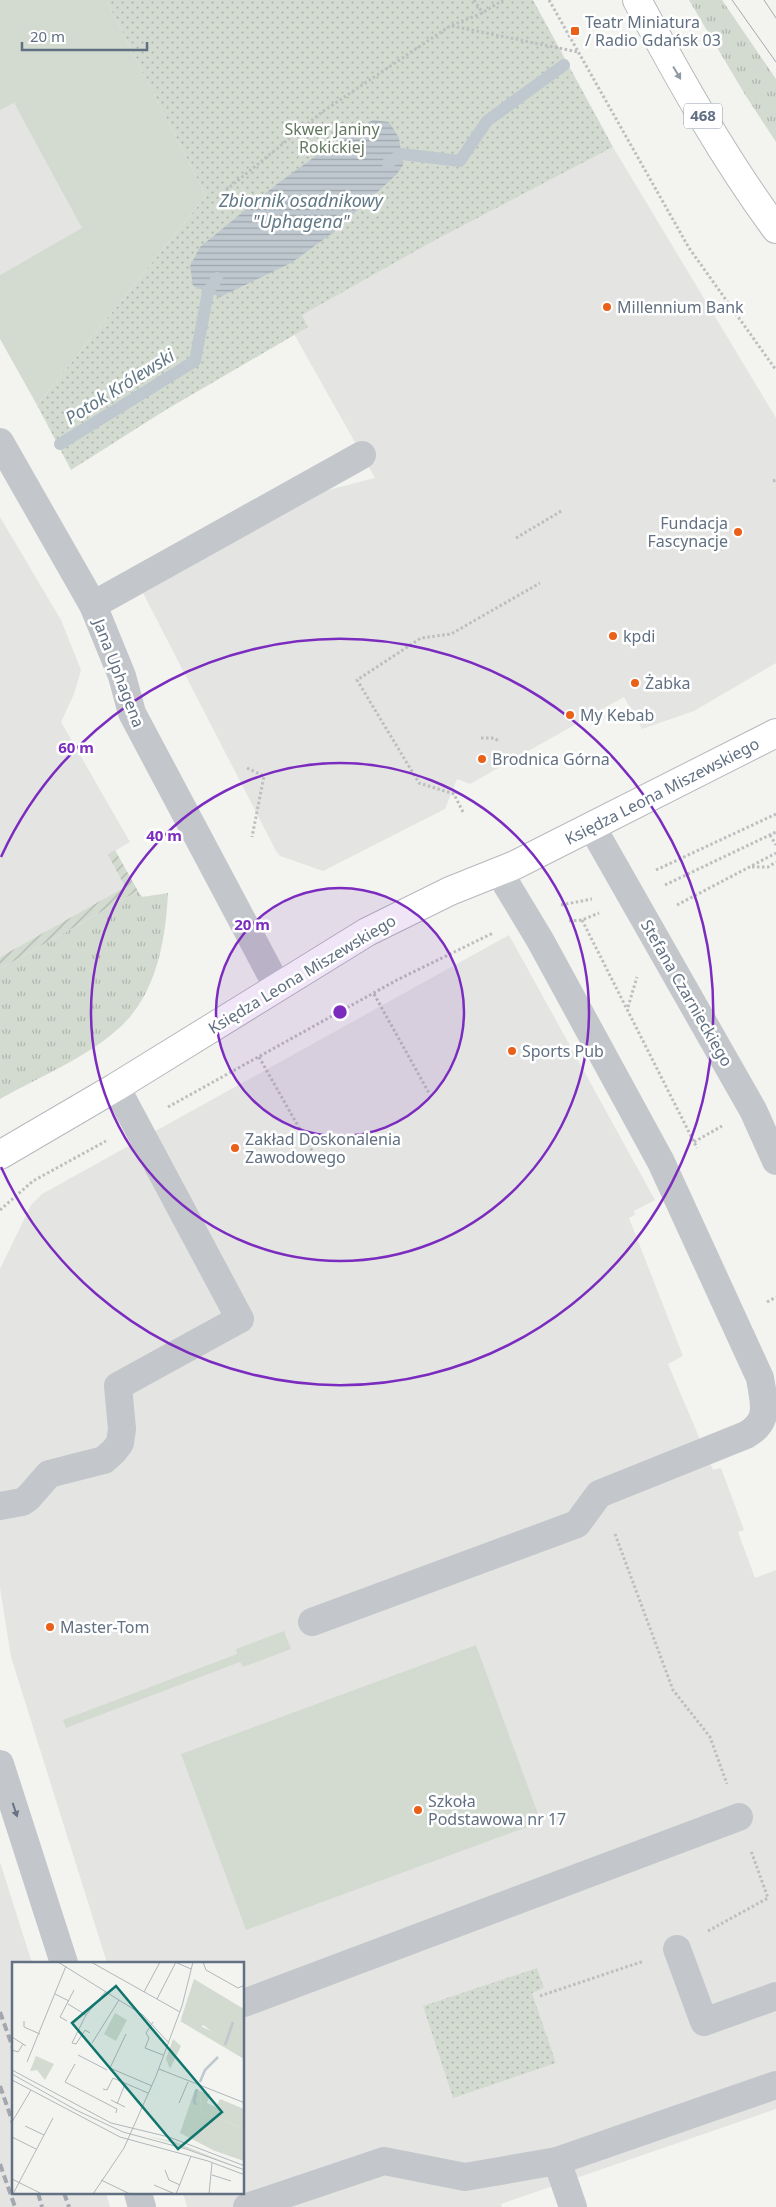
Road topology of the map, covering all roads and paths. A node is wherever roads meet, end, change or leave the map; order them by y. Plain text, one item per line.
1 (474, 0) edge
2 (503, 0) edge
3 (549, 0) edge
4 (637, 0) edge
5 (482, 13) junction
6 (450, 26) junction
7 (579, 52) junction
8 (226, 190) dead end
9 (776, 229) edge
10 (776, 370) edge
11 (0, 442) edge
12 (362, 455) dead end
13 (563, 510) dead end
14 (516, 538) dead end
15 (540, 583) dead end
16 (93, 605) junction
17 (776, 733) edge
18 (481, 738) dead end
19 (500, 742) dead end
20 (247, 768) dead end
21 (463, 812) dead end
22 (592, 827) junction
23 (770, 835) dead end
24 (252, 837) dead end
25 (776, 844) edge
26 (776, 853) edge
27 (776, 862) edge
28 (748, 867) junction
29 (499, 872) junction
30 (684, 902) dead end
31 (527, 917) junction
32 (277, 986) junction
33 (374, 994) junction
34 (259, 1056) junction
35 (116, 1088) junction
36 (429, 1093) dead end
37 (767, 1113) edge
38 (135, 1125) junction
39 (718, 1129) dead end
40 (694, 1142) dead end
41 (0, 1155) edge
42 (315, 1156) dead end
43 (776, 1161) edge
44 (0, 1210) edge
45 (776, 1297) edge
46 (767, 1302) dead end
47 (599, 1494) junction
48 (0, 1506) edge
49 (312, 1622) dead end
50 (710, 1737) dead end
51 (0, 1764) edge
52 (739, 1817) dead end
53 (768, 1898) dead end
54 (677, 1949) junction
55 (64, 1962) edge
56 (540, 1996) dead end
57 (776, 1996) edge
58 (245, 2003) edge
59 (776, 2084) edge
60 (557, 2161) junction
61 (138, 2194) edge
62 (142, 2207) edge
63 (248, 2207) edge
64 (573, 2207) edge

1 - 5 path
2 - 5 path
3 - 7 path
4 -> 9 main road, 468
5 - 6 path
6 - 7 path
6 - 8 path
7 - 10 path
11 - 16 street, Jana Uphagena
12 - 16 street
13 - 14 path
15 - 21 path
16 - 32 street, Jana Uphagena
17 - 22 main road, Księdza Leona Miszewskiego
18 - 19 path
20 - 24 path
22 - 29 main road, Księdza Leona Miszewskiego
22 - 37 street, Stefana Czarnieckiego
23 - 25 path
26 - 28 path
27 - 28 path
28 - 30 path
29 - 31 street
29 - 32 main road, Księdza Leona Miszewskiego
31 - 33 path
31 - 47 street
32 - 35 main road, Księdza Leona Miszewskiego
33 - 34 path
33 - 36 path
34 - 38 path
34 - 42 path
35 - 38 street
35 - 41 main road, Księdza Leona Miszewskiego
37 - 43 street, Stefana Czarnieckiego
38 - 44 path
38 - 48 street
39 - 40 path
45 - 46 path
47 - 49 street
47 - 50 path
51 -> 55 street
52 - 58 street
53 - 54 path
54 - 56 path
54 - 57 street
59 - 60 street
60 - 63 street
60 - 64 street
61 - 62 street

